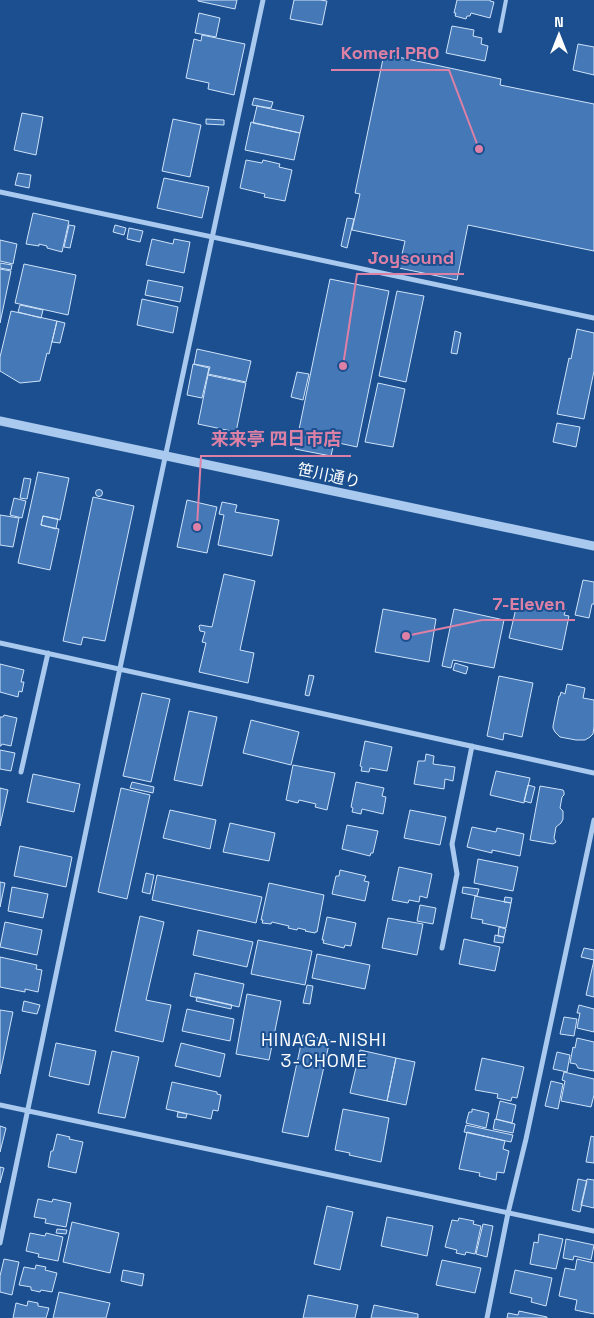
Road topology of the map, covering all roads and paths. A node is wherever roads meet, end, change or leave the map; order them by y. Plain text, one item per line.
1 (263, 0) edge
2 (506, 0) edge
3 (500, 31) dead end
4 (0, 192) edge
5 (213, 237) junction
6 (594, 318) edge
7 (0, 421) edge
8 (166, 456) junction
9 (594, 546) edge
10 (0, 642) edge
11 (48, 653) junction
12 (120, 668) junction
13 (472, 746) junction
14 (21, 772) dead end
15 (594, 773) edge
16 (594, 820) edge
17 (442, 948) dead end
18 (0, 1105) edge
19 (28, 1111) junction
20 (508, 1213) junction
21 (594, 1231) edge
22 (0, 1243) edge
23 (487, 1318) edge

1 - 5 street
2 - 3 lane
4 - 5 street
5 - 6 street
5 - 8 street
7 - 8 street, 笹川通り
8 - 9 street, 笹川通り
8 - 12 street
10 - 11 street
11 - 12 street
11 - 14 street
12 - 13 street
12 - 19 street
13 - 15 street
13 - 17 street
16 - 20 street
18 - 19 street
19 - 20 street
19 - 22 street
20 - 21 street
20 - 23 street

